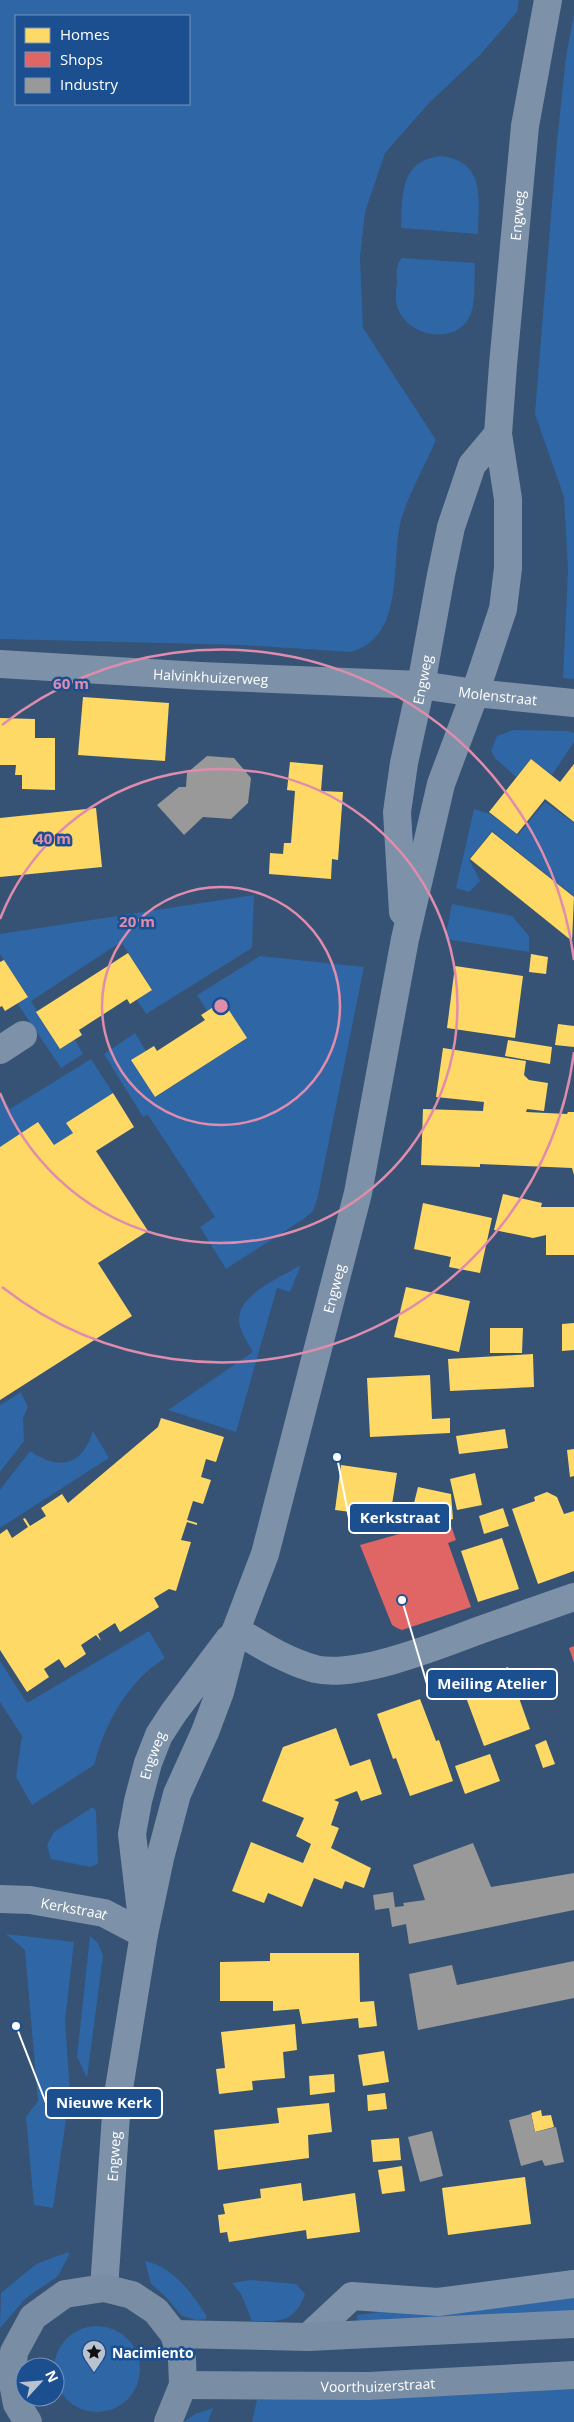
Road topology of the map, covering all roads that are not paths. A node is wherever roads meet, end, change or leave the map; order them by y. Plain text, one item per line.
1 (548, 0) edge
2 (498, 434) junction
3 (0, 664) edge
4 (421, 685) junction
5 (475, 693) junction
6 (574, 703) edge
7 (405, 939) junction
8 (23, 1035) dead end
9 (0, 1050) edge
10 (574, 1597) edge
11 (236, 1630) junction
12 (0, 1899) edge
13 (144, 1934) junction
14 (574, 2284) edge
15 (104, 2288) junction
16 (574, 2324) edge
17 (174, 2334) junction
18 (308, 2337) junction
19 (7, 2353) edge
20 (574, 2375) edge
21 (183, 2385) junction
22 (15, 2411) edge
23 (168, 2422) edge

1 - 2 street, Engweg
2 - 4 street, Engweg
2 - 5 street, Engweg
3 - 4 street, Halvinkhuizerweg
4 - 5 street, Molenstraat
4 - 7 street, Engweg
5 - 6 street, Molenstraat
5 - 7 street, Engweg
7 - 11 street, Engweg
8 - 9 street
10 - 11 street
11 - 13 street, Engweg
11 - 13 street, Engweg
12 - 13 street, Kerkstraat
13 - 15 street, Engweg
14 - 18 street
15 - 17 main road
15 - 19 main road
16 - 18 main road
17 - 18 main road
17 - 21 main road
19 - 22 main road
20 - 21 main road, Voorthuizerstraat
21 - 23 main road

